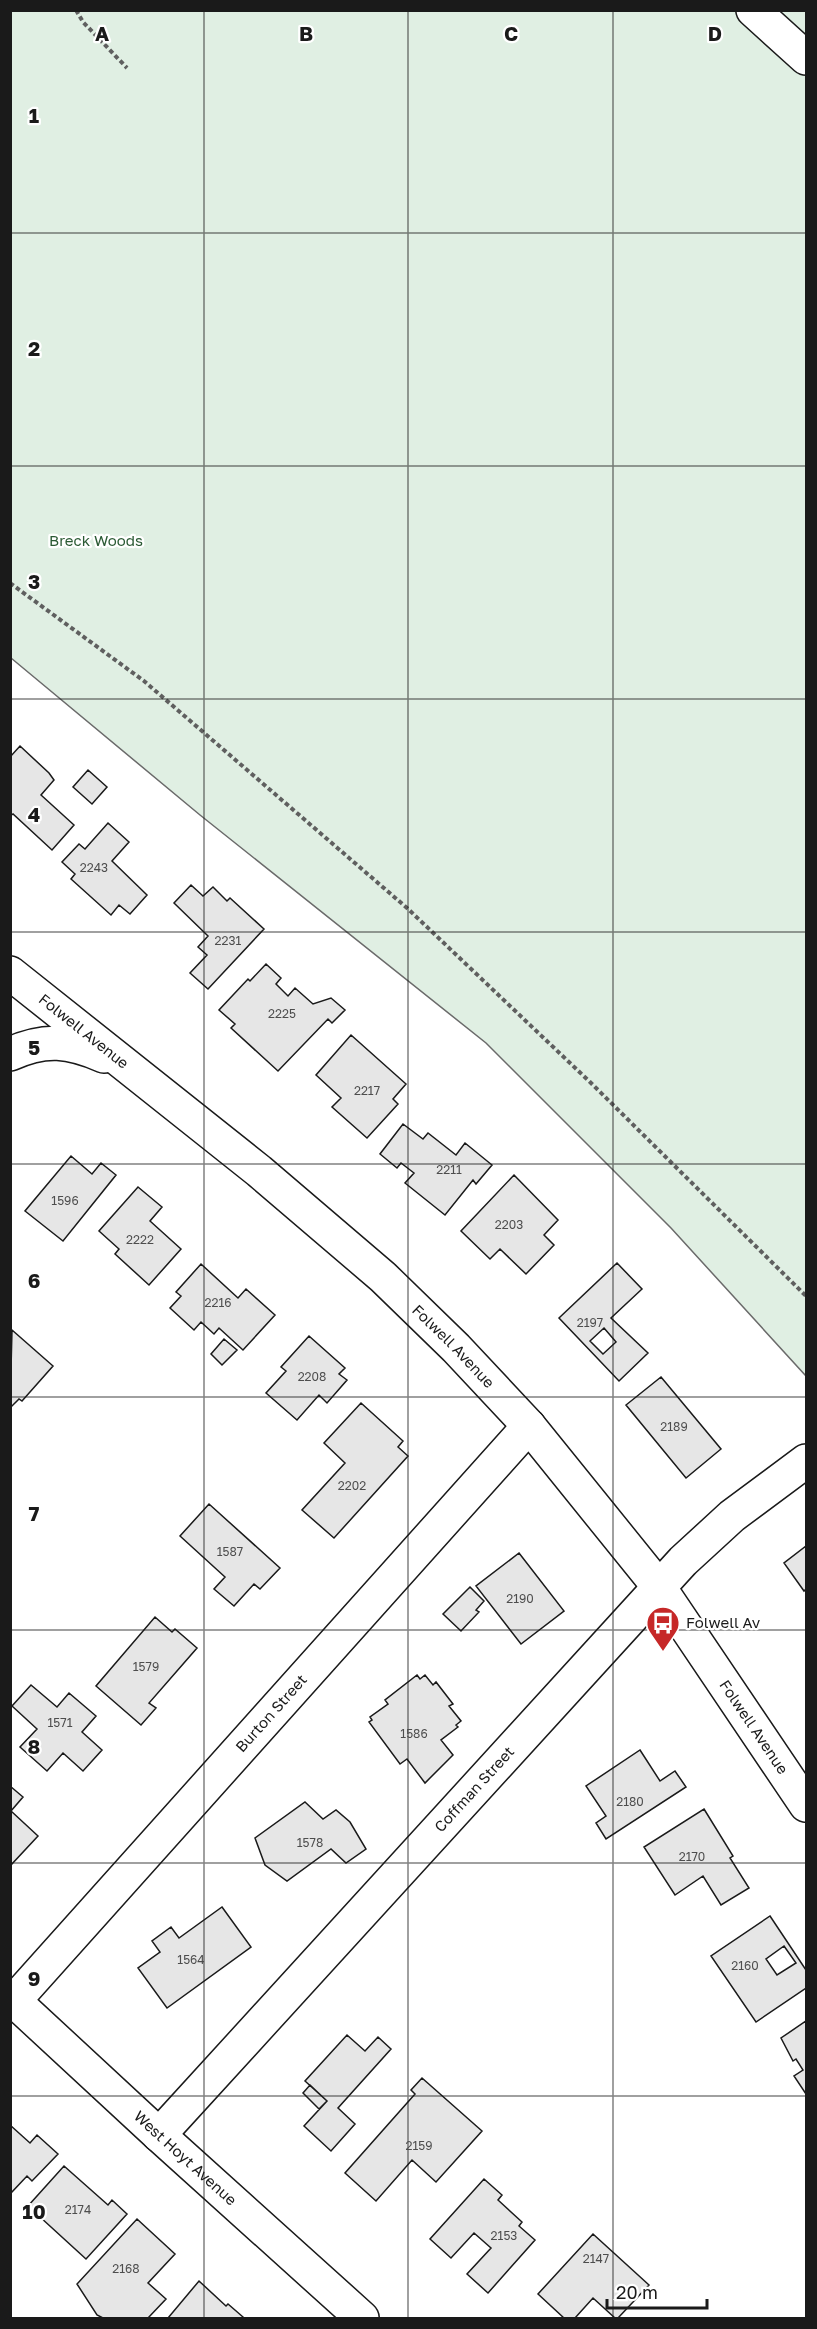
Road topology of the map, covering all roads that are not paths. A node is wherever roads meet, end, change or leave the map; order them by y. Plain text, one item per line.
1 (753, 10) edge
2 (807, 58) edge
3 (10, 973) edge
4 (10, 1054) edge
5 (129, 1066) junction
6 (529, 1426) junction
7 (807, 1461) edge
8 (659, 1587) junction
9 (807, 1805) edge
10 (12, 1999) edge
11 (159, 2135) junction
12 (362, 2319) edge

1 - 2 street
3 - 5 street, Folwell Avenue
4 - 5 street
5 - 6 street, Folwell Avenue
6 - 8 street, Folwell Avenue
6 - 10 street, Burton Street
7 - 8 street, Coffman Street
8 - 9 street, Folwell Avenue
8 - 11 street, Coffman Street
10 - 11 street, West Hoyt Avenue
11 - 12 street, West Hoyt Avenue

